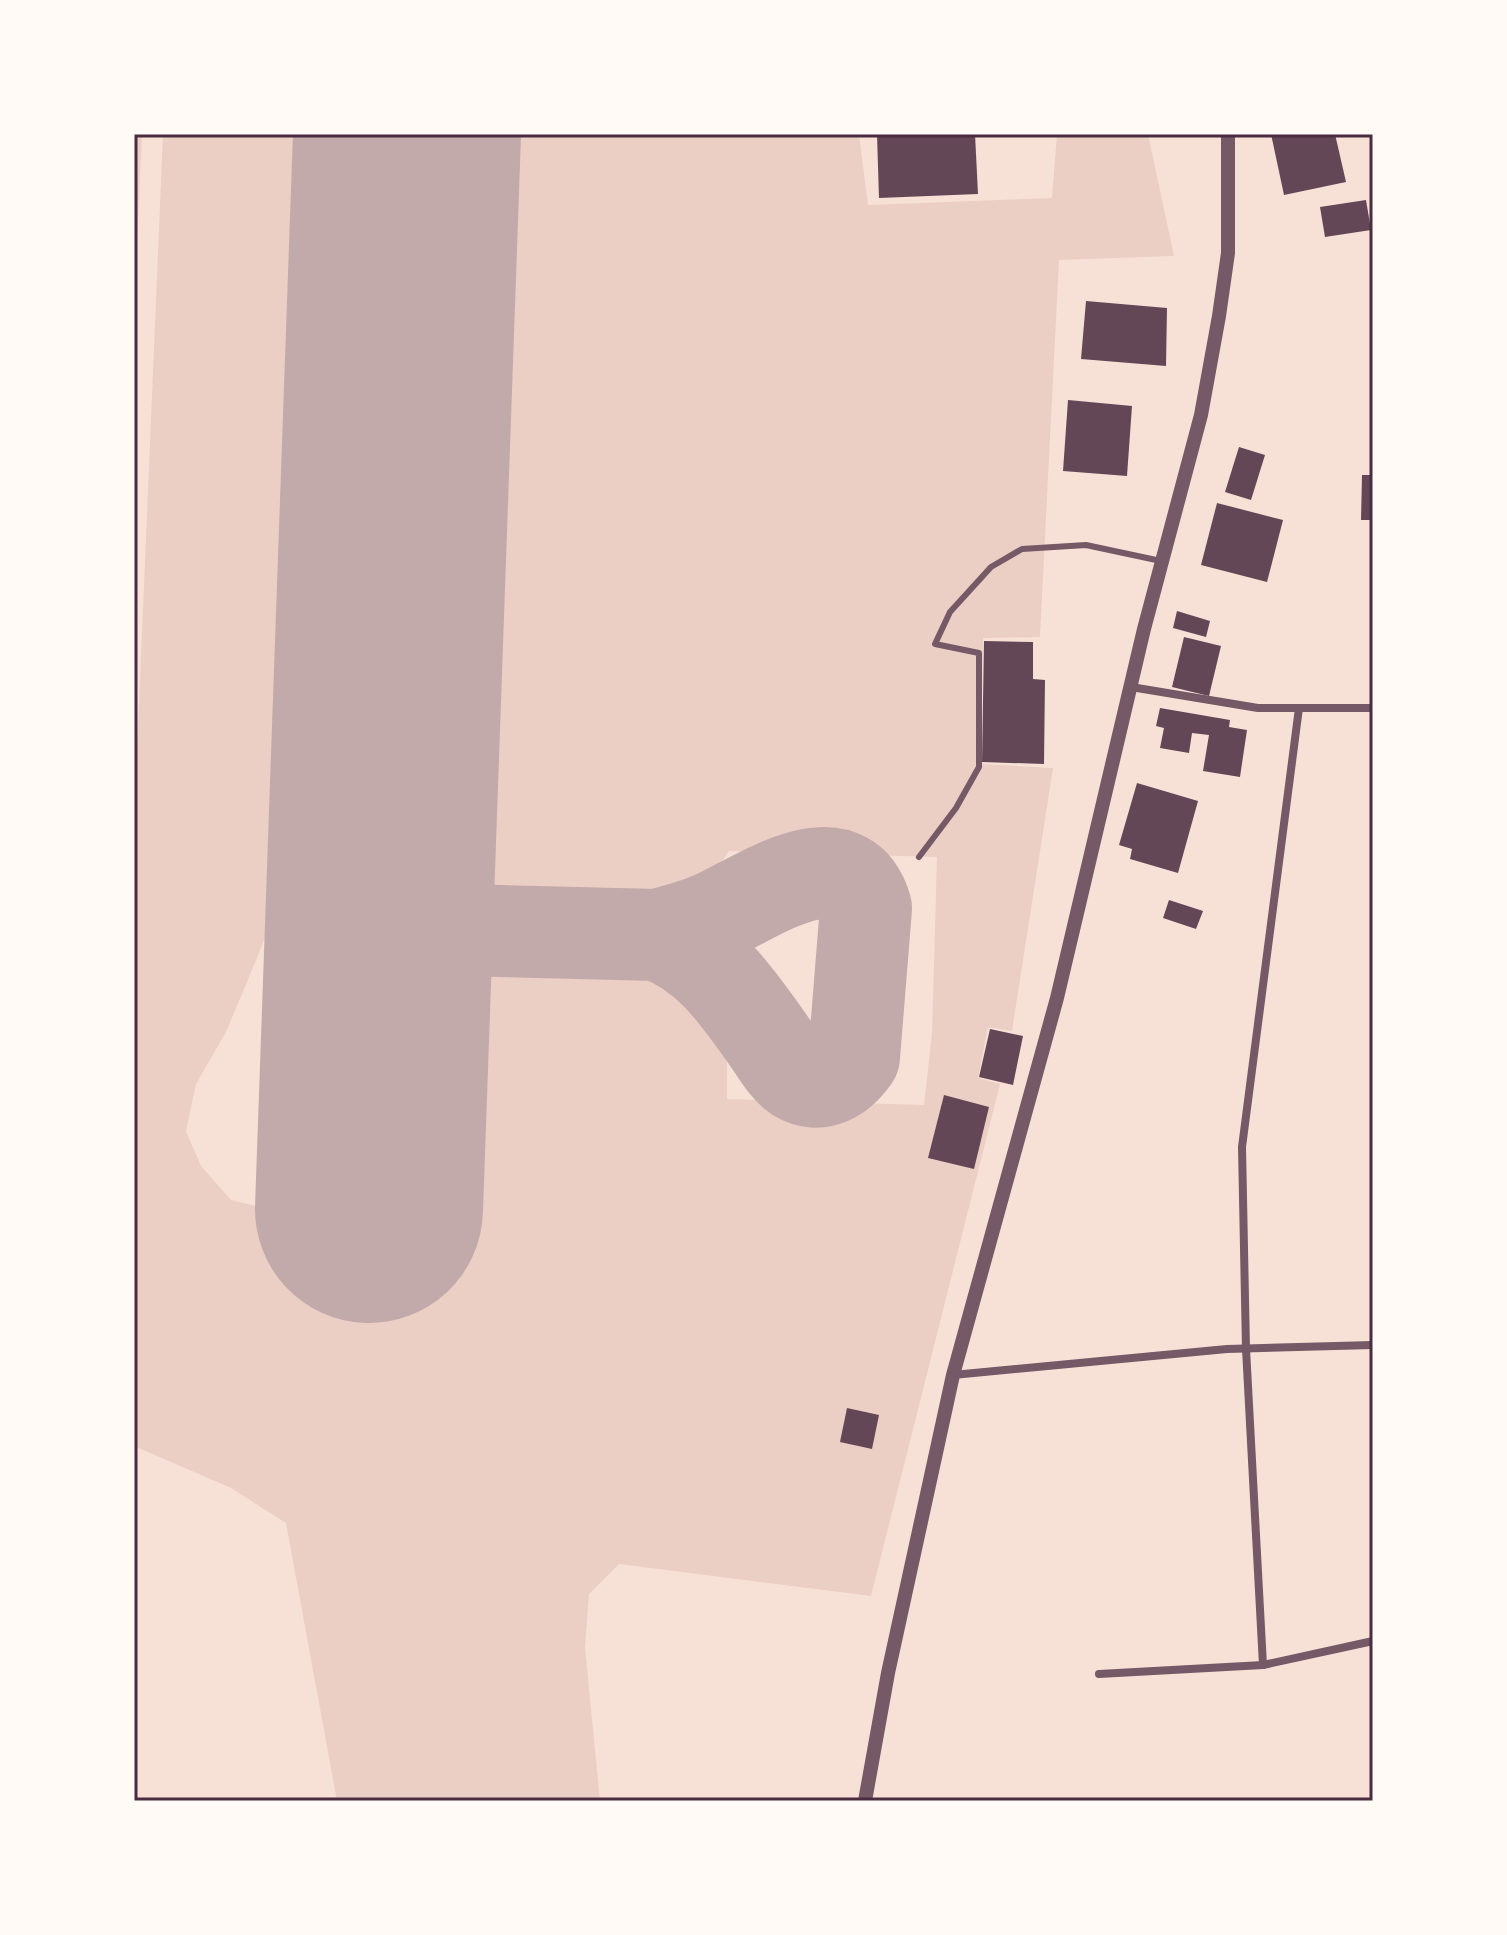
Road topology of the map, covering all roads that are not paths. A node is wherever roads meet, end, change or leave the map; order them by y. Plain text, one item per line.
1 (1228, 134) edge
2 (1162, 561) junction
3 (1131, 687) junction
4 (1299, 708) junction
5 (1373, 708) edge
6 (919, 857) dead end
7 (1373, 1345) edge
8 (1246, 1349) junction
9 (953, 1375) junction
10 (1373, 1641) edge
11 (1263, 1665) junction
12 (1099, 1674) dead end
13 (865, 1801) edge

1 - 2 street
2 - 3 street
2 - 6 lane
3 - 4 street
3 - 9 street
4 - 5 street
4 - 8 street
7 - 8 street
8 - 9 street
8 - 11 street
9 - 13 street
10 - 11 street
11 - 12 street

